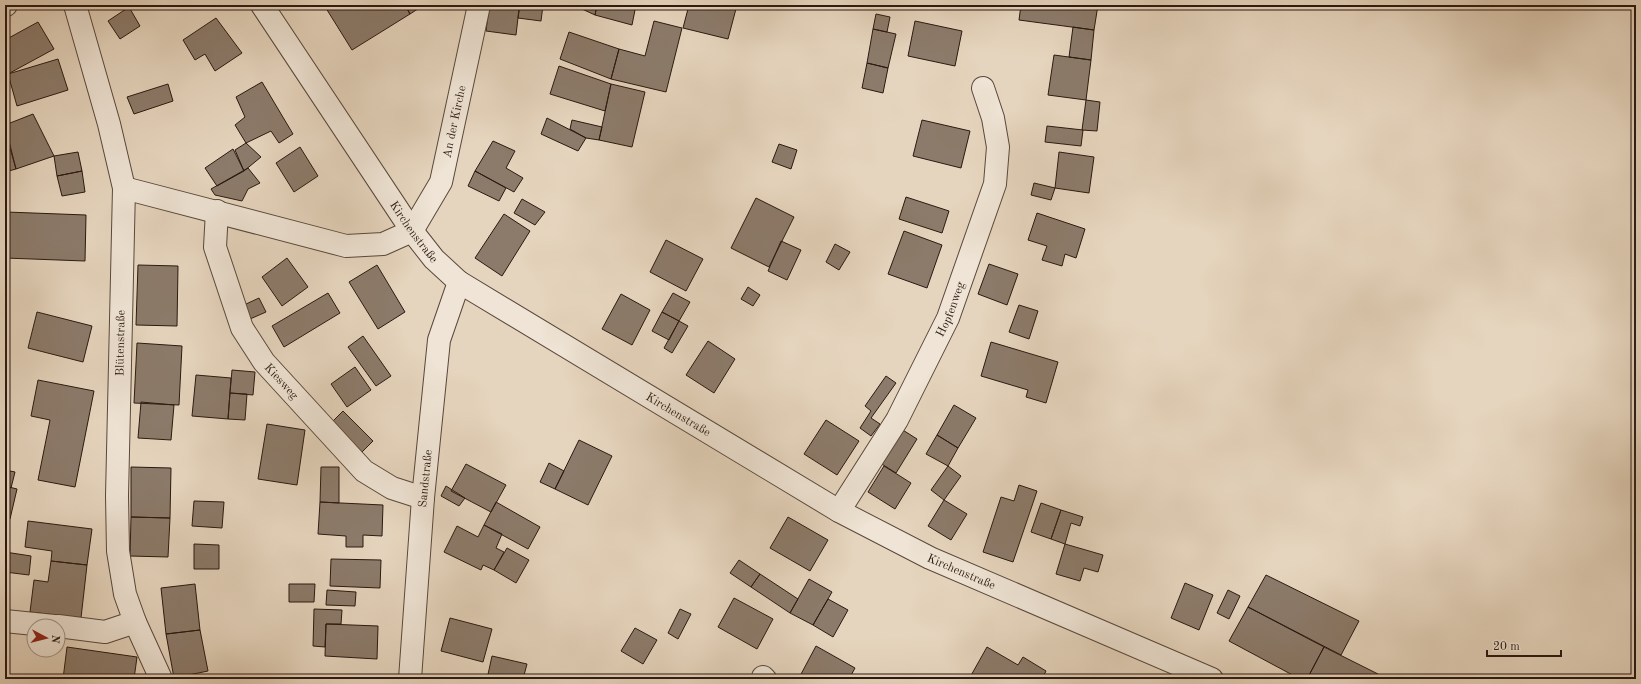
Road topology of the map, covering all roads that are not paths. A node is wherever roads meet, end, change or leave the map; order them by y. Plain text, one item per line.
1 (75, 5) edge
2 (262, 5) edge
3 (479, 5) edge
4 (983, 88) dead end
5 (124, 188) junction
6 (218, 211) junction
7 (412, 231) junction
8 (459, 282) junction
9 (423, 498) junction
10 (839, 511) junction
11 (5, 620) edge
12 (135, 622) junction
13 (26, 623) edge
14 (66, 627) edge
15 (161, 679) edge
16 (410, 679) edge
17 (1212, 679) edge

1 - 5 street, Blütenstraße
2 - 7 street, Kirchenstraße
3 - 7 street, An der Kirche
4 - 10 street, Hopfenweg
5 - 6 street
5 - 12 street, Blütenstraße
6 - 7 street
6 - 9 street, Kiesweg
7 - 8 street, Kirchenstraße
8 - 9 street, Sandstraße
8 - 10 street, Kirchenstraße
9 - 16 street, Sandstraße
10 - 17 street, Kirchenstraße
11 - 13 street
12 - 14 street
12 - 15 street, Blütenstraße

